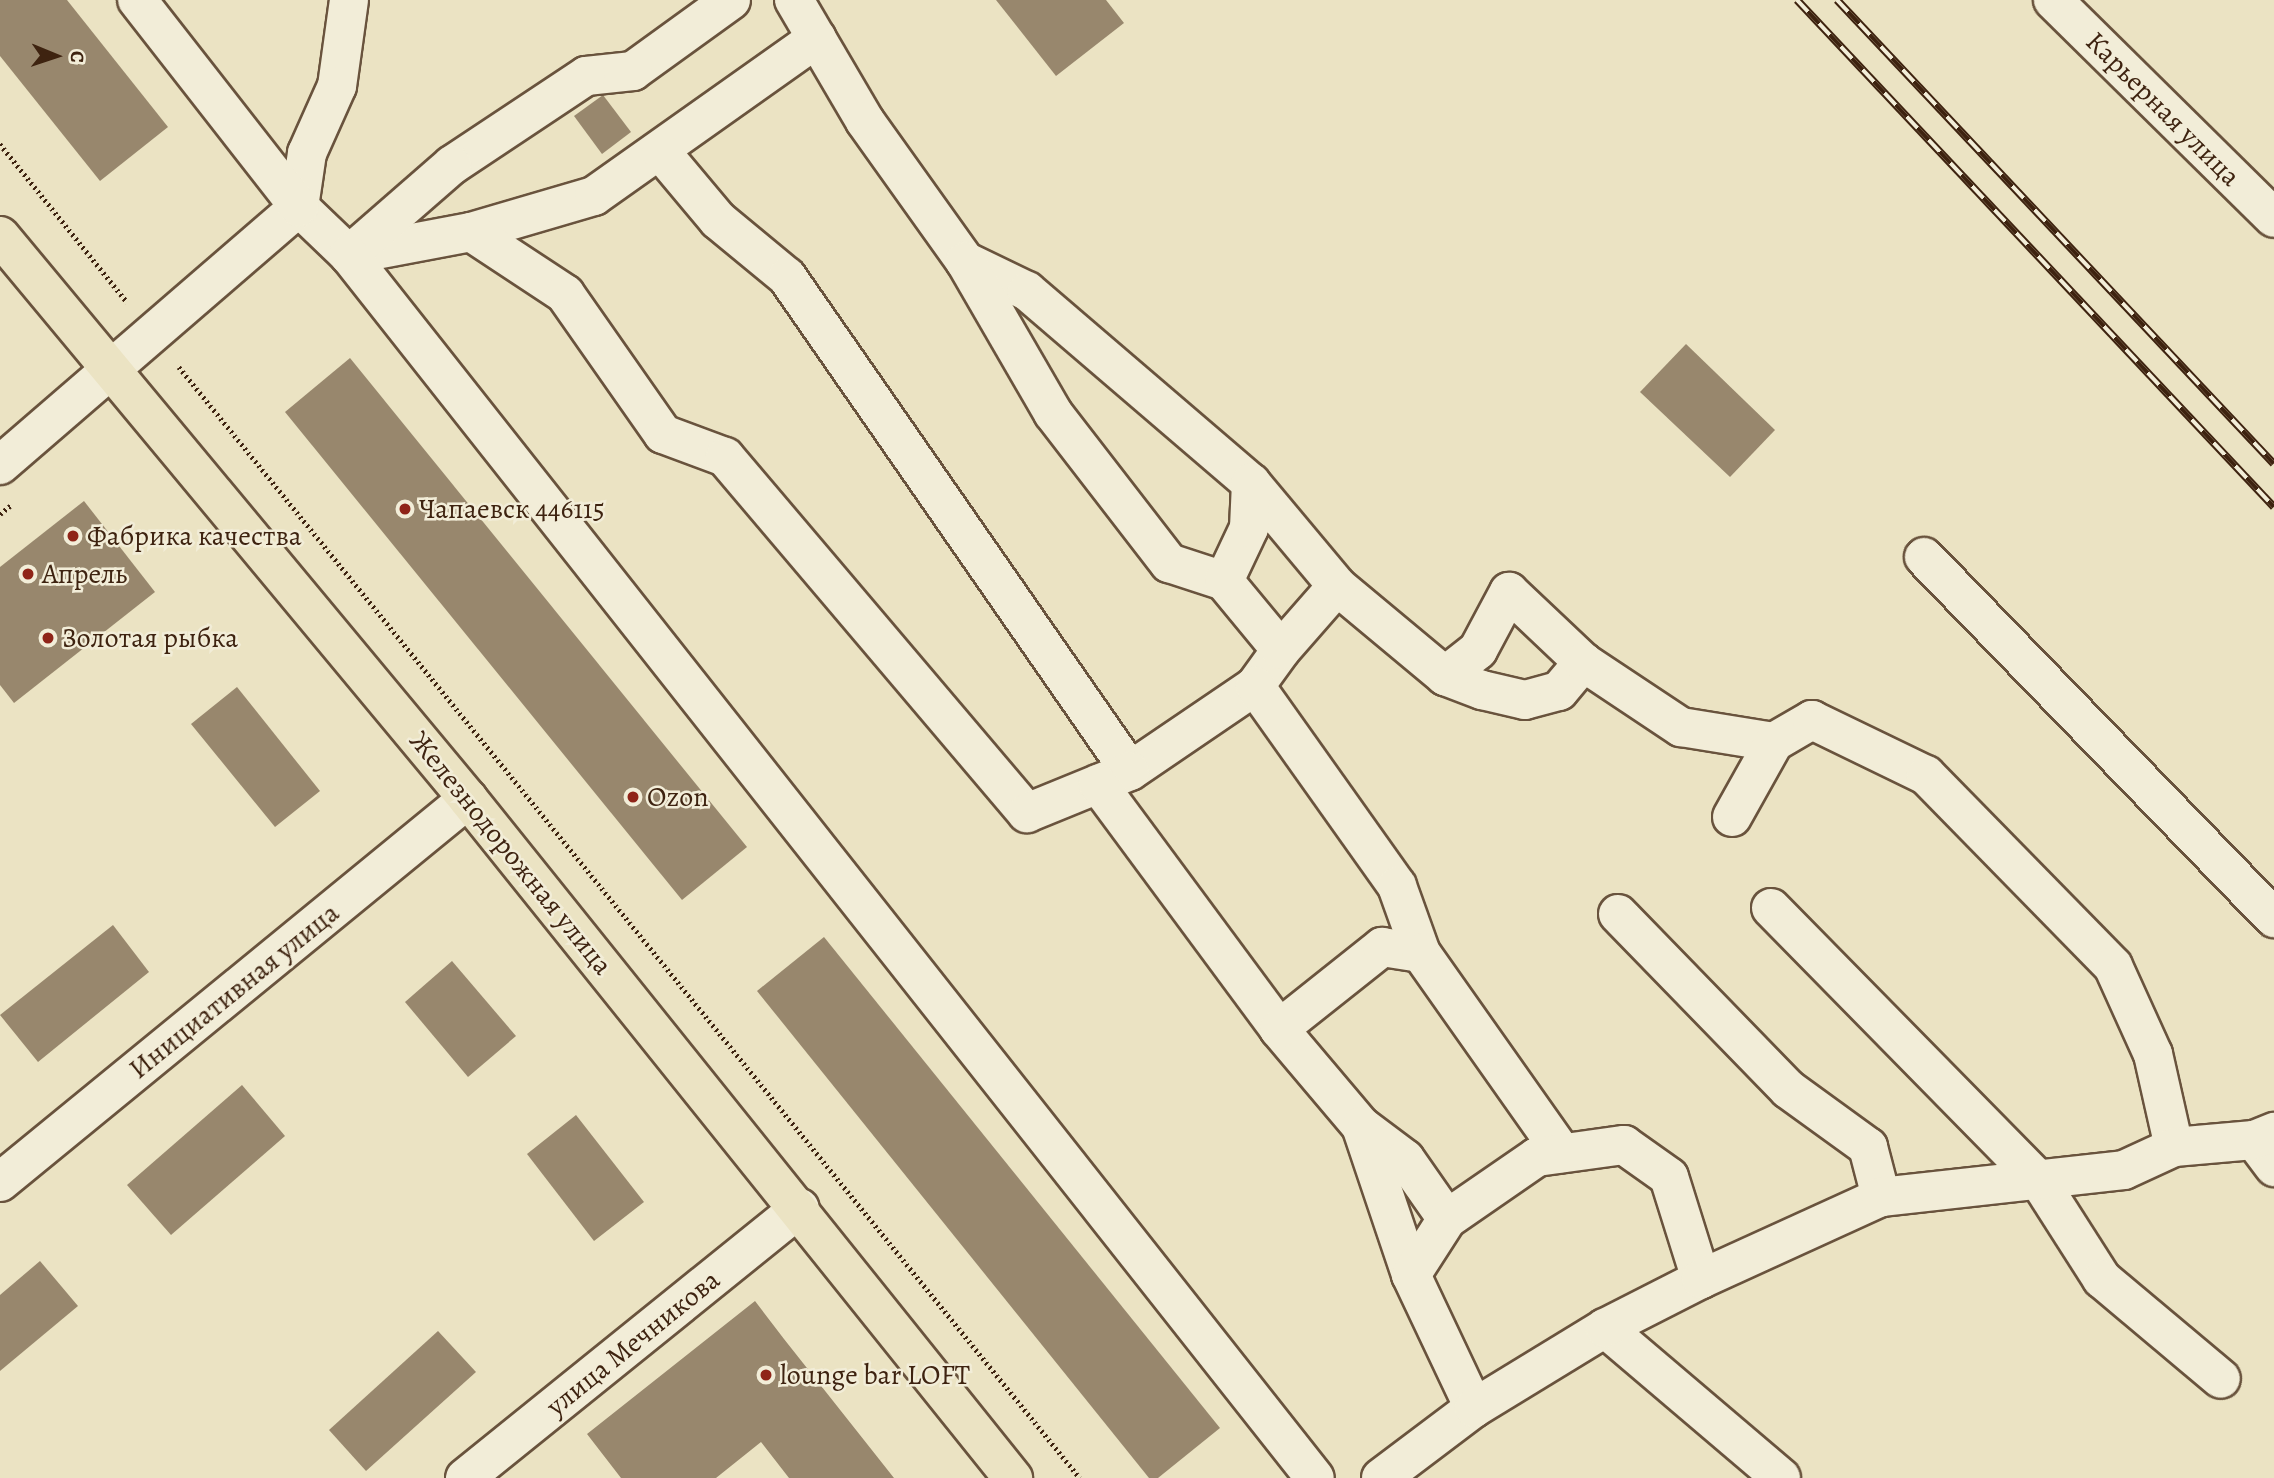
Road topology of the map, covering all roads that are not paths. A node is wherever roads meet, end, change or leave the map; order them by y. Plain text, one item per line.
1 (137, 0) edge
2 (349, 0) edge
3 (731, 0) edge
4 (794, 0) edge
5 (2053, 0) edge
6 (817, 38) junction
7 (661, 152) junction
8 (299, 207) junction
9 (2274, 218) edge
10 (471, 232) junction
11 (0, 236) edge
12 (349, 255) junction
13 (965, 261) junction
14 (108, 370) junction
15 (0, 465) edge
16 (1251, 483) junction
17 (1924, 557) dead end
18 (1224, 581) junction
19 (1337, 586) junction
20 (1281, 650) junction
21 (1583, 662) junction
22 (1445, 676) junction
23 (1255, 686) junction
24 (1774, 742) junction
25 (1114, 777) junction
26 (468, 799) junction
27 (1732, 817) dead end
28 (1771, 908) dead end
29 (1618, 914) dead end
30 (2274, 918) edge
31 (1421, 953) junction
32 (1279, 1030) junction
33 (1361, 1126) junction
34 (2267, 1146) edge
35 (2174, 1147) junction
36 (1562, 1153) junction
37 (0, 1182) edge
38 (2040, 1182) junction
39 (1881, 1197) junction
40 (800, 1208) junction
41 (1447, 1219) junction
42 (1410, 1275) junction
43 (1701, 1279) junction
44 (1605, 1328) junction
45 (2221, 1379) dead end
46 (1474, 1408) junction
47 (466, 1478) edge
48 (1013, 1478) edge
49 (1315, 1478) edge
50 (1381, 1478) edge
51 (1781, 1478) edge

1 - 8 street
2 - 8 street
3 - 12 street
4 - 6 street
5 - 9 street, Карьерная улица
6 - 7 street
6 - 13 street
7 - 10 street
7 - 25 street
8 - 12 street
8 - 14 street
10 - 12 street
10 - 25 street
11 - 14 main road, Железнодорожная улица
12 - 49 street
13 - 16 street
13 - 18 street
14 - 15 street
14 - 26 main road, Железнодорожная улица
16 - 18 street
16 - 19 street
17 - 30 street
18 - 20 street
19 - 20 street
19 - 22 street
20 - 23 street
21 - 22 street
21 - 22 street
21 - 24 street
23 - 25 street
23 - 31 street
24 - 27 street
24 - 35 street
25 - 32 street
26 - 37 street, Инициативная улица
26 - 40 main road, Железнодорожная улица
28 - 38 street
29 - 39 street
31 - 32 street
31 - 36 street
32 - 33 street
33 - 41 street
33 - 42 street
34 - 35 street
35 - 38 street
36 - 41 street
36 - 43 street
38 - 39 street
38 - 45 street
39 - 43 street
40 - 47 street, улица Мечникова
40 - 48 main road, Железнодорожная улица
41 - 42 street
42 - 46 street
43 - 44 street
44 - 46 street
44 - 51 street
46 - 50 street

